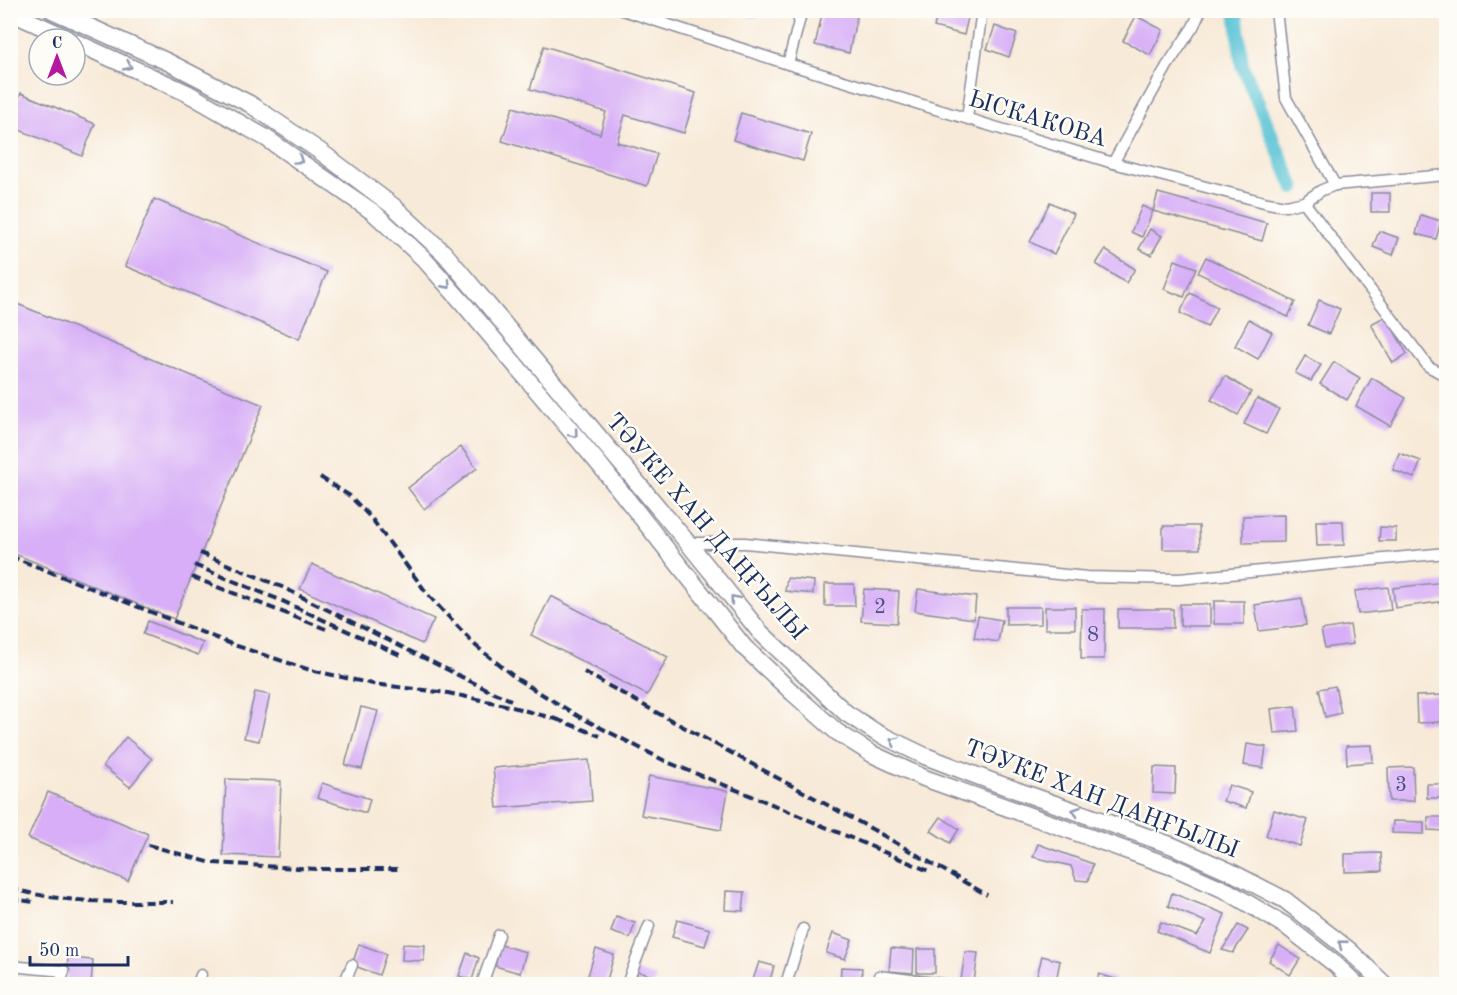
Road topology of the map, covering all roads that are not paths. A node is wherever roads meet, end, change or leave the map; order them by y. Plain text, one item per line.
1 (52, 10) edge
2 (622, 10) edge
3 (802, 10) edge
4 (982, 10) edge
5 (1201, 10) edge
6 (1276, 10) edge
7 (10, 12) edge
8 (43, 27) edge
9 (87, 47) edge
10 (788, 64) junction
11 (967, 118) junction
12 (1113, 163) junction
13 (1446, 175) edge
14 (1335, 185) junction
15 (1304, 202) junction
16 (1446, 376) edge
17 (605, 458) junction
18 (688, 543) junction
19 (1446, 553) edge
20 (760, 632) junction
21 (744, 646) junction
22 (649, 926) dead end
23 (803, 928) dead end
24 (499, 935) dead end
25 (351, 965) dead end
26 (10, 966) edge
27 (60, 984) edge
28 (344, 984) edge
29 (482, 984) edge
30 (627, 984) edge
31 (786, 984) edge
32 (879, 984) edge
33 (942, 984) edge
34 (1356, 984) edge
35 (1384, 984) edge

1 - 17 main road, ТӘУКЕ ХАН ДАҢҒЫЛЫ
2 - 10 street, ЫСКАКОВА
3 - 10 street
4 - 11 street
5 - 12 street
6 - 14 street
7 - 8 main road
9 -> 17 main road, ТӘУКЕ ХАН ДАҢҒЫЛЫ
10 - 11 street, ЫСКАКОВА
11 - 12 street, ЫСКАКОВА
12 - 15 street, ЫСКАКОВА
13 - 14 street, ЫСКАКОВА
14 - 15 street, ЫСКАКОВА
15 - 16 street
17 - 18 main road, ТӘУКЕ ХАН ДАҢҒЫЛЫ
17 - 21 main road, ТӘУКЕ ХАН ДАҢҒЫЛЫ
18 - 19 street
20 -> 18 main road, ТӘУКЕ ХАН ДАҢҒЫЛЫ
20 - 21 main road
35 -> 20 main road, ТӘУКЕ ХАН ДАҢҒЫЛЫ
21 - 34 main road, ТӘУКЕ ХАН ДАҢҒЫЛЫ
22 - 30 street
23 - 31 street
24 - 29 street
25 - 28 street
26 - 27 street
32 - 33 street

